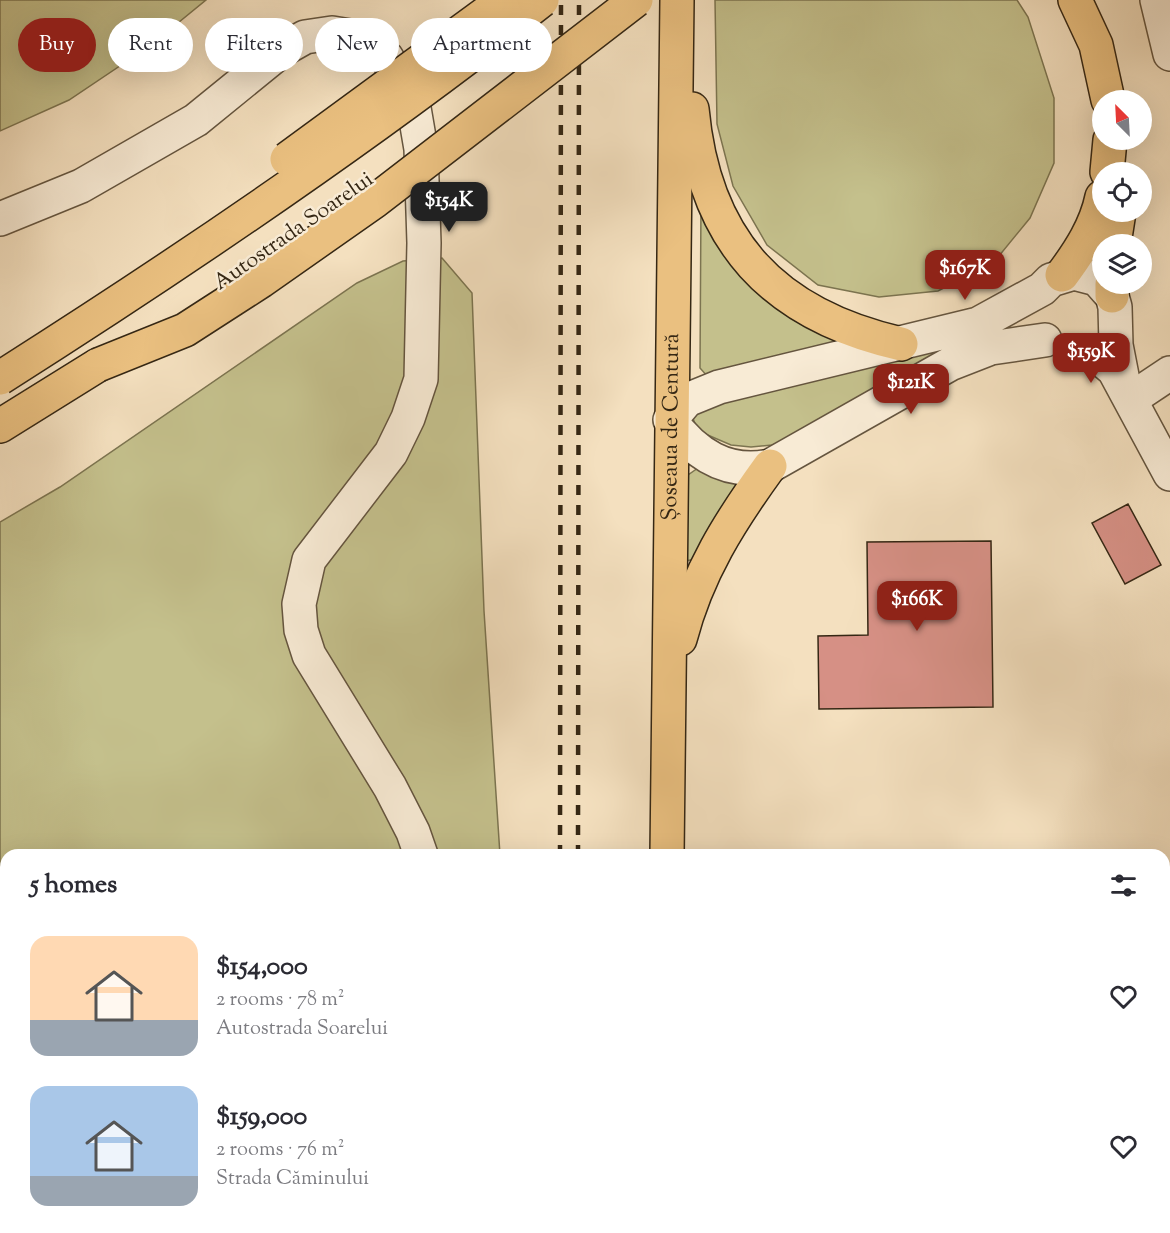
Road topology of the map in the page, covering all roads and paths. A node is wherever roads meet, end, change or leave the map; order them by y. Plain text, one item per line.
1 (504, 0) edge
2 (542, 0) edge
3 (607, 0) edge
4 (636, 0) edge
5 (1075, 0) edge
6 (1097, 0) edge
7 (1157, 0) edge
8 (676, 6) edge
9 (1170, 54) edge
10 (1106, 90) edge
11 (1125, 90) edge
12 (0, 219) edge
13 (1092, 222) edge
14 (1052, 282) junction
15 (1113, 300) edge
16 (1045, 340) junction
17 (901, 344) junction
18 (1084, 353) junction
19 (0, 354) edge
20 (98, 365) junction
21 (1170, 373) edge
22 (0, 378) edge
23 (1127, 392) junction
24 (670, 420) junction
25 (0, 426) edge
26 (770, 465) junction
27 (1170, 474) edge
28 (669, 682) junction
29 (419, 849) edge
30 (667, 849) edge

1 - 19 main road, bridge
2 - 22 main road, Autostrada Soarelui, bridge
3 - 20 main road, Autostrada Soarelui, bridge
4 - 20 main road, bridge
5 - 10 main road
6 - 11 main road
7 - 9 street
8 - 17 main road
8 - 24 main road, Șoseaua de Centură
12 - 29 street
13 - 14 main road
14 - 15 street
14 - 16 street
14 - 17 street
15 - 18 street
15 - 23 street
16 - 18 street
16 - 26 street
17 - 24 street
18 - 23 street
20 - 25 main road, Autostrada Soarelui
21 - 23 street
23 - 27 street
24 - 26 street
24 - 28 main road, Șoseaua de Centură
26 - 28 main road
28 - 30 main road, Șoseaua de Centură

